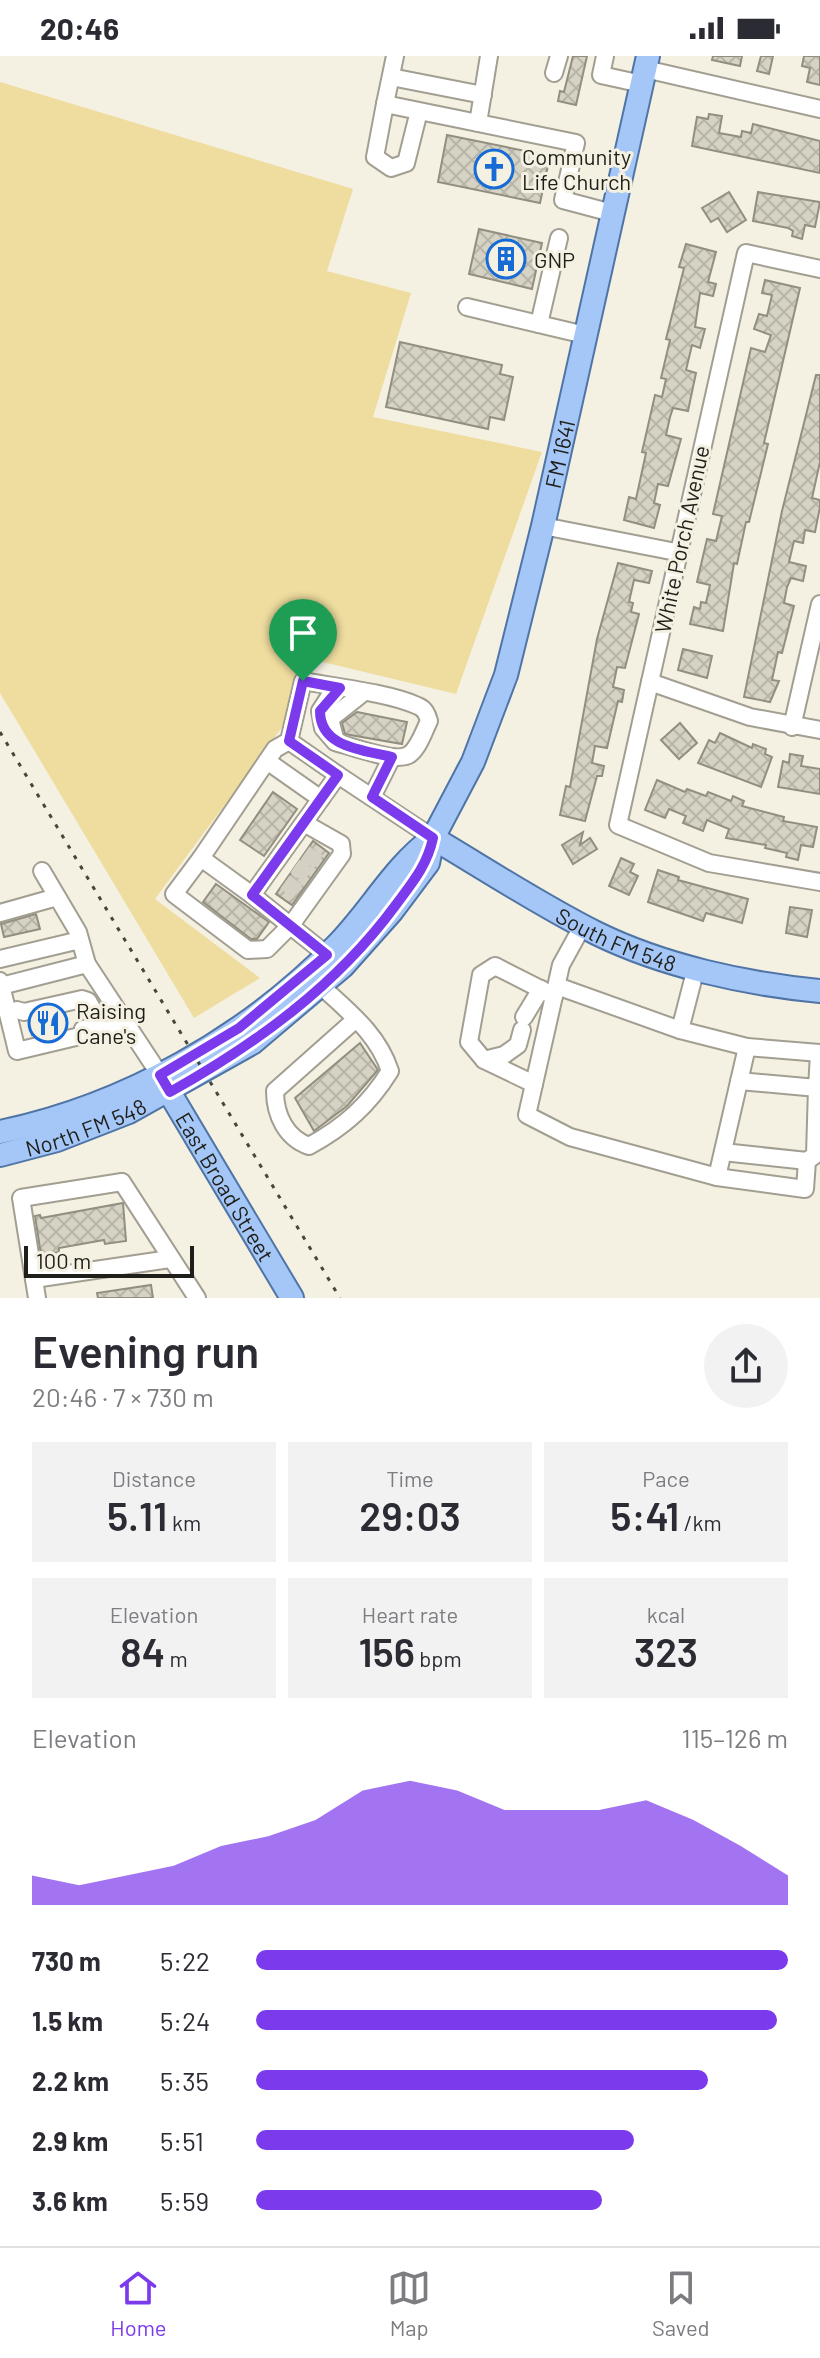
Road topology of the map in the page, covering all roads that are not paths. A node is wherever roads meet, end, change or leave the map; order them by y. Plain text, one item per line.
1 (395, 56) edge
2 (489, 56) edge
3 (559, 56) edge
4 (605, 56) edge
5 (645, 70) edge
6 (554, 73) dead end
7 (391, 77) junction
8 (483, 95) junction
9 (385, 104) junction
10 (820, 109) edge
11 (419, 111) junction
12 (478, 123) junction
13 (612, 213) junction
14 (559, 238) dead end
15 (820, 269) edge
16 (467, 307) dead end
17 (539, 324) junction
18 (585, 335) junction
19 (543, 526) junction
20 (676, 552) junction
21 (820, 604) edge
22 (650, 682) junction
23 (340, 688) junction
24 (363, 693) junction
25 (792, 727) junction
26 (820, 730) edge
27 (289, 741) junction
28 (338, 743) junction
29 (392, 757) junction
30 (267, 761) junction
31 (338, 775) junction
32 (372, 797) junction
33 (321, 799) junction
34 (304, 823) junction
35 (433, 838) junction
36 (285, 849) junction
37 (201, 858) junction
38 (300, 860) tunnel mouth
39 (42, 871) dead end
40 (269, 871) junction
41 (285, 882) tunnel mouth
42 (820, 882) edge
43 (252, 895) junction
44 (57, 897) junction
45 (0, 913) edge
46 (291, 925) junction
47 (583, 925) junction
48 (80, 940) junction
49 (327, 955) junction
50 (0, 959) edge
51 (87, 964) junction
52 (696, 968) junction
53 (0, 984) edge
54 (102, 985) junction
55 (321, 986) junction
56 (551, 990) junction
57 (820, 991) edge
58 (12, 1012) junction
59 (356, 1019) junction
60 (126, 1025) junction
61 (680, 1030) junction
62 (747, 1047) junction
63 (30, 1048) junction
64 (819, 1054) edge
65 (484, 1060) junction
66 (739, 1081) junction
67 (165, 1083) junction
68 (534, 1084) junction
69 (817, 1088) junction
70 (0, 1115) edge
71 (47, 1120) junction
72 (0, 1132) edge
73 (723, 1152) junction
74 (0, 1155) edge
75 (807, 1161) junction
76 (717, 1177) junction
77 (170, 1259) junction
78 (34, 1279) junction
79 (290, 1297) edge
80 (37, 1298) edge
81 (197, 1298) edge

1 - 7 street
2 - 8 street
3 - 6 street
4 - 5 street
5 - 10 street
5 - 13 main road, FM 1641 / FM 1641
7 - 8 street
7 - 9 street
8 - 12 street
9 - 11 street
9 - 11 street
11 - 12 street
12 - 13 street
13 - 18 main road, FM 1641 / FM 1641
14 - 17 street
15 - 20 street, White Porch Avenue
16 - 17 street
17 - 18 street
18 - 19 main road, FM 1641 / FM 1641
19 - 20 street
19 - 35 main road, FM 1641 / FM 1641
20 - 22 street, White Porch Avenue
21 - 25 street
22 - 25 street
22 - 42 street, White Porch Avenue
23 - 24 street
23 - 27 street
23 - 28 street
24 - 28 street
24 - 29 street
25 - 26 street
27 - 30 street
27 - 31 street
28 - 29 street
29 - 32 street
30 - 33 street
30 - 37 street
31 - 32 street
31 - 33 street
32 - 35 street
33 - 34 street
34 - 36 street
34 - 46 street
35 - 47 main road, South FM 548
35 - 49 main road, North FM 548
35 - 55 main road, North FM 548
36 - 38 street
36 - 40 street
37 - 43 street
37 - 46 street
39 - 44 street
40 - 41 street
40 - 43 street
43 - 46 street
44 - 45 street
44 - 48 street
46 - 49 street
47 - 52 main road, South FM 548
47 - 56 street
48 - 50 street
48 - 51 street
49 - 67 main road, North FM 548
51 - 53 street
51 - 54 street
52 - 57 main road, South FM 548
52 - 61 street
53 - 58 street
54 - 58 street
54 - 60 street
55 - 59 street
55 - 67 main road, North FM 548
56 - 61 street
56 - 65 street
56 - 65 street
56 - 68 street
58 - 63 street
58 - 63 street
59 - 59 street
60 - 63 street
60 - 67 street
61 - 62 street
62 - 64 street
62 - 66 street
64 - 69 street
65 - 68 street
66 - 69 street
66 - 73 street
67 - 71 main road, North FM 548
67 - 74 main road, North FM 548
67 - 79 main road, East Broad Street
68 - 76 street
69 - 75 street
70 - 71 main road
71 - 72 main road, North FM 548
73 - 75 street
73 - 76 street
75 - 76 street
77 - 78 street
77 - 78 street
77 - 81 street
78 - 80 street

